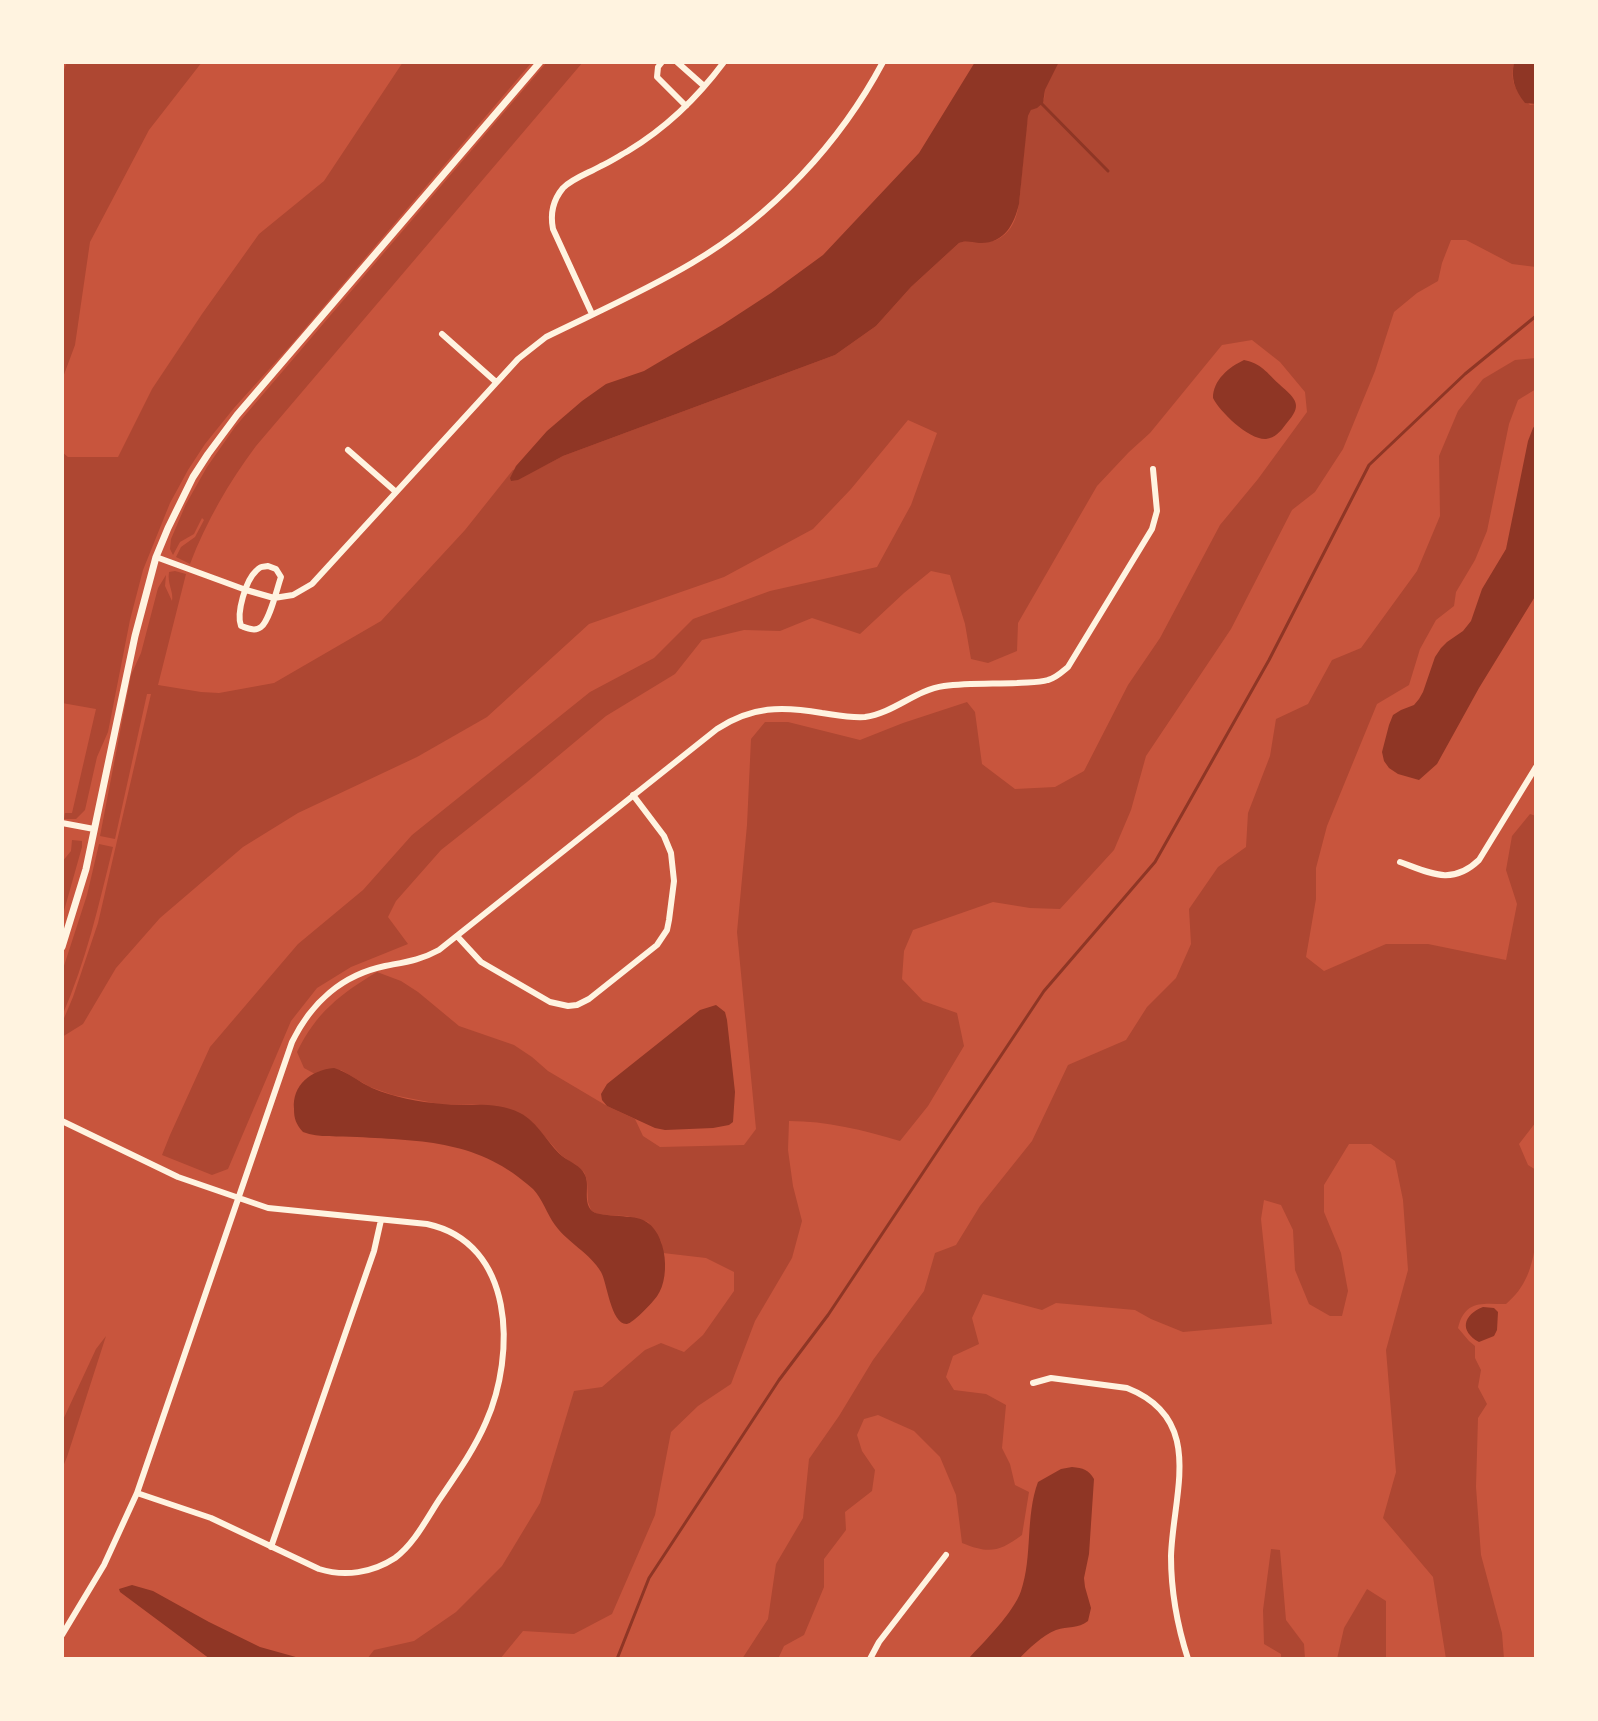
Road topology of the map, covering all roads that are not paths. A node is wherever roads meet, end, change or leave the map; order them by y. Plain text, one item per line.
1 (540, 62) edge
2 (662, 62) edge
3 (677, 62) edge
4 (724, 62) edge
5 (883, 62) edge
6 (704, 86) junction
7 (686, 106) junction
8 (592, 314) junction
9 (442, 334) dead end
10 (496, 382) junction
11 (348, 450) dead end
12 (1153, 469) dead end
13 (396, 492) junction
14 (156, 557) junction
15 (246, 590) junction
16 (274, 598) junction
17 (1536, 767) edge
18 (1526, 783) junction
19 (1536, 790) edge
20 (633, 795) junction
21 (62, 823) edge
22 (94, 829) junction
23 (1400, 862) dead end
24 (457, 936) junction
25 (62, 947) edge
26 (62, 1121) edge
27 (238, 1199) junction
28 (381, 1220) junction
29 (1033, 1383) dead end
30 (137, 1493) junction
31 (271, 1547) junction
32 (946, 1555) dead end
33 (62, 1635) edge
34 (870, 1659) edge
35 (1188, 1659) edge

1 - 14 street
2 - 7 street
3 - 6 street
4 - 6 street
5 - 8 street
6 - 7 street
7 - 8 street
8 - 10 street
9 - 10 street
10 - 13 street
11 - 13 street
12 - 20 street
13 - 16 street
14 - 15 street
14 - 22 street
15 - 16 street
15 - 16 street
15 - 16 street
17 - 18 street
18 - 19 street
18 - 23 street
20 - 24 street
20 - 24 street
21 - 22 street
22 - 25 street
24 - 27 street
26 - 27 street
27 - 28 street
27 - 30 street
28 - 31 street
28 - 31 street
29 - 35 street
30 - 31 street
30 - 33 street
32 - 34 street

